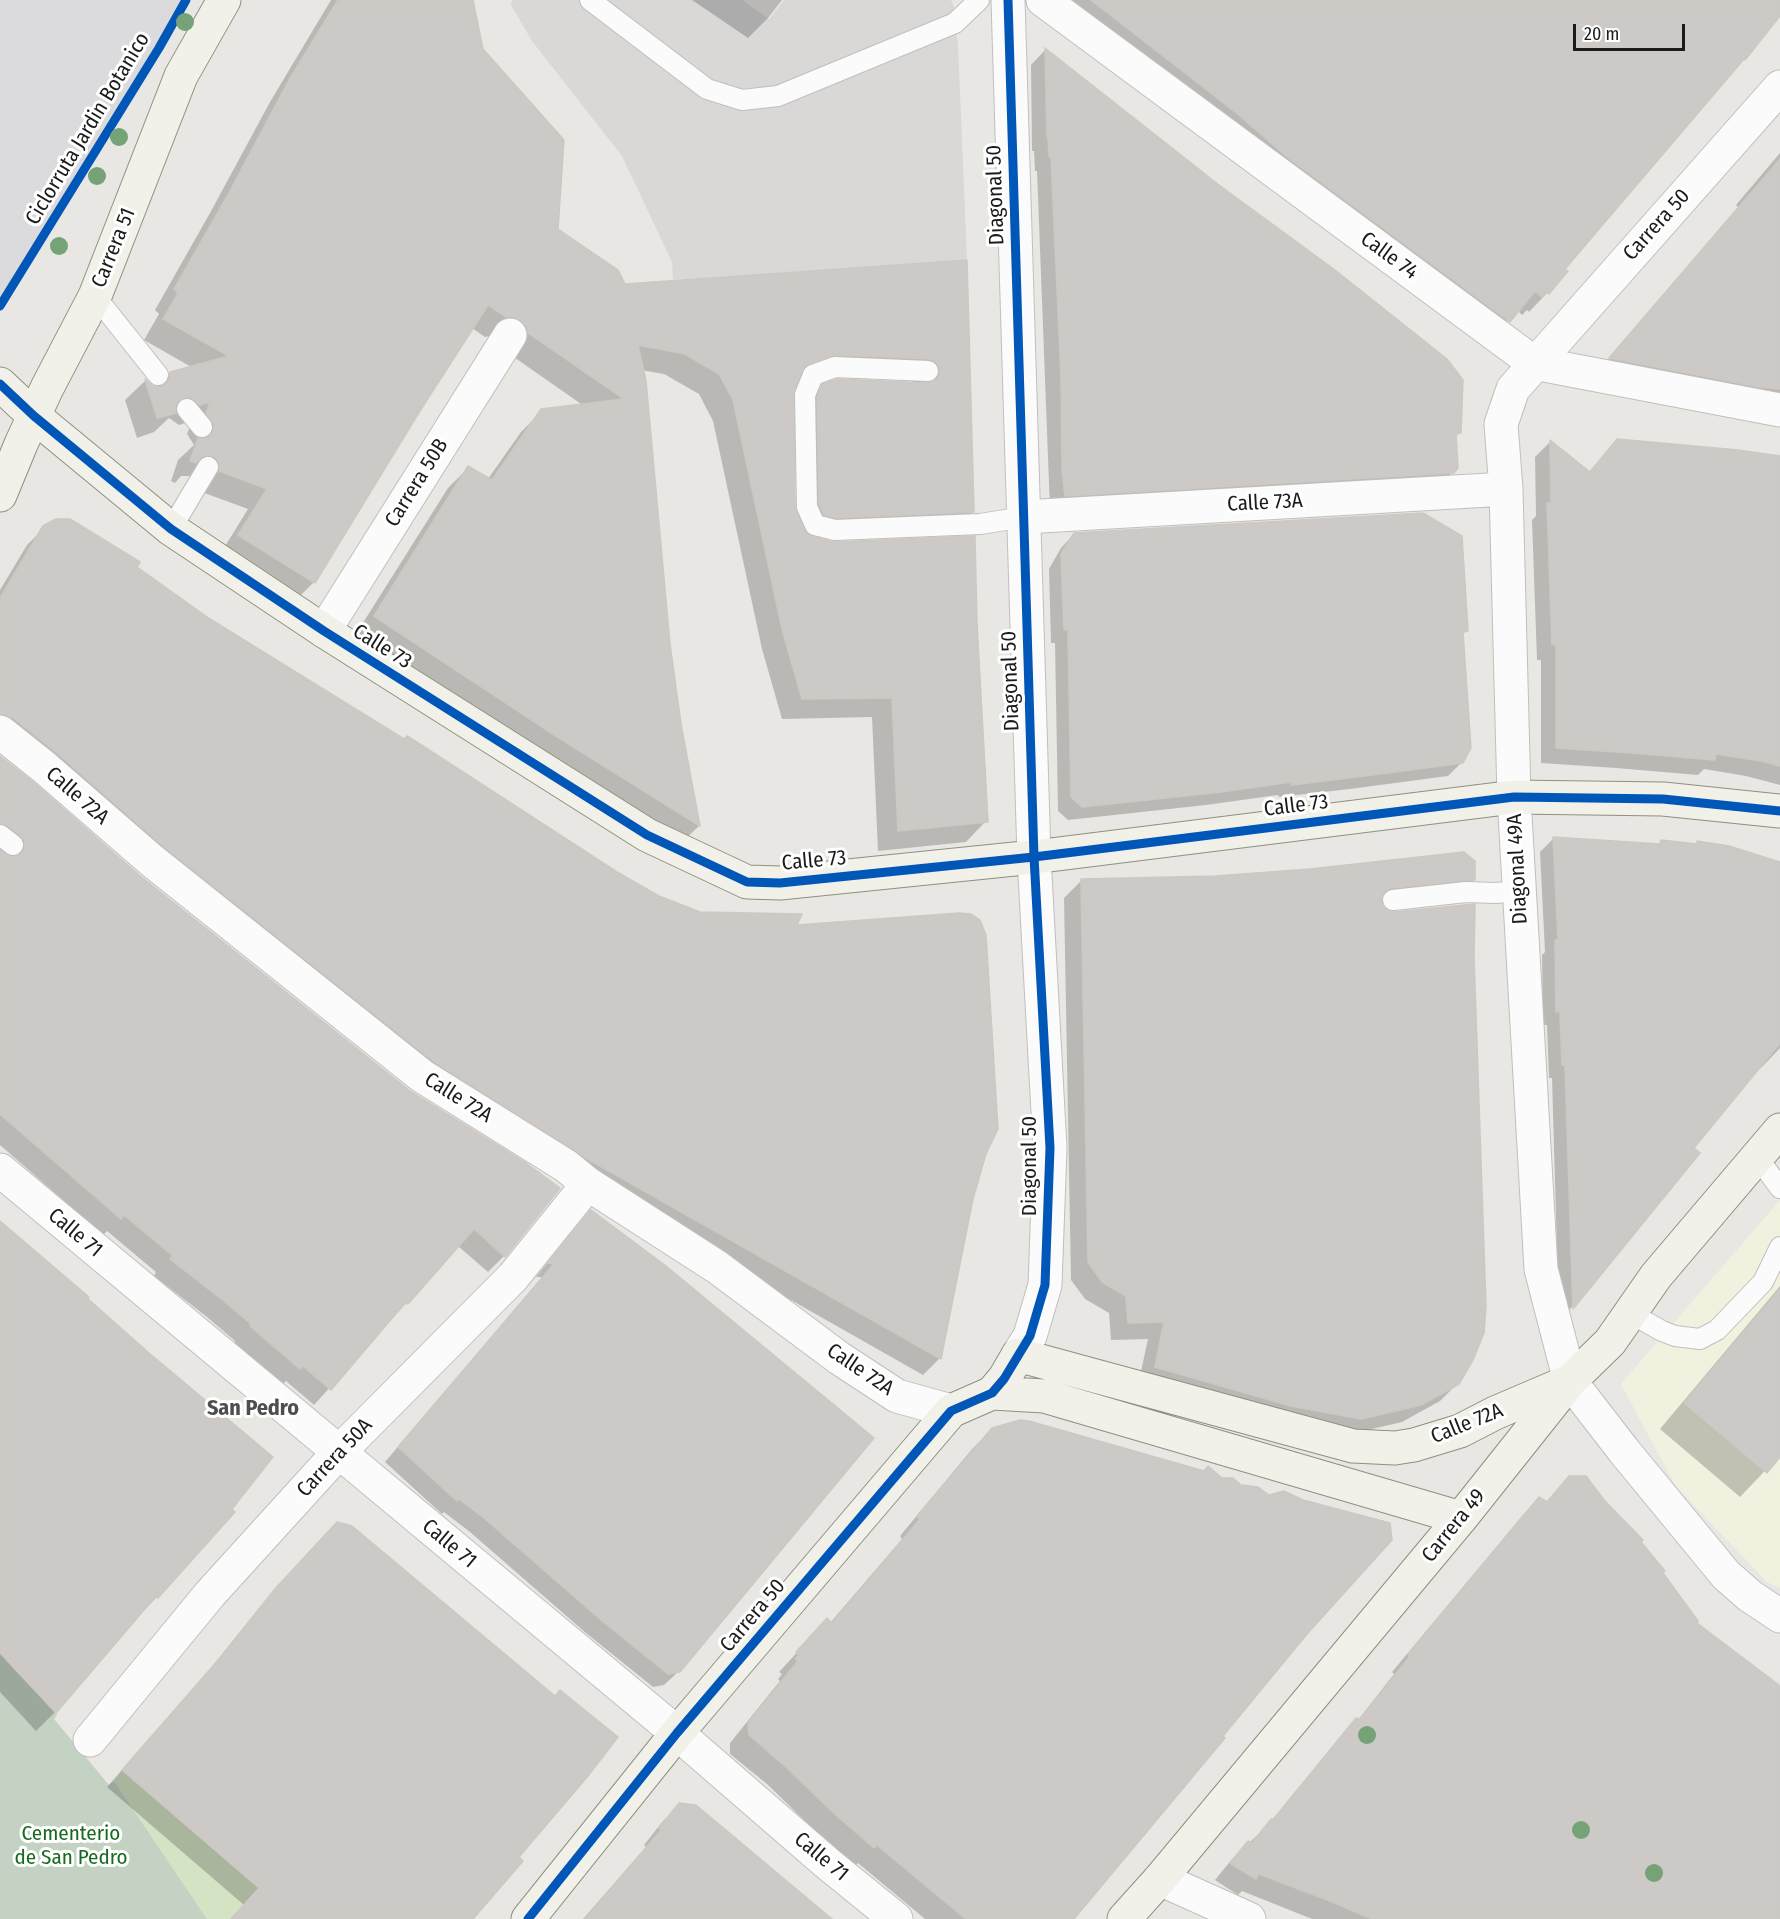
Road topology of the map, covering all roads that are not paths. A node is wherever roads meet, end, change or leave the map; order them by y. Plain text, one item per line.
1 (224, 0) edge
2 (590, 0) edge
3 (979, 0) edge
4 (1008, 0) edge
5 (1043, 0) edge
6 (1780, 87) edge
7 (95, 296) junction
8 (510, 335) dead end
9 (1534, 363) junction
10 (928, 371) dead end
11 (158, 375) dead end
12 (0, 384) edge
13 (187, 409) dead end
14 (1780, 410) edge
15 (34, 416) junction
16 (202, 427) dead end
17 (208, 468) dead end
18 (1506, 489) junction
19 (0, 495) edge
20 (1024, 517) junction
21 (171, 529) junction
22 (324, 632) junction
23 (0, 732) edge
24 (1514, 797) junction
25 (1780, 811) edge
26 (1034, 857) junction
27 (1520, 891) junction
28 (1393, 900) dead end
29 (1780, 1130) edge
30 (1757, 1157) junction
31 (0, 1170) edge
32 (588, 1184) junction
33 (1780, 1188) edge
34 (1780, 1247) edge
35 (1630, 1313) junction
36 (1018, 1355) junction
37 (1570, 1381) junction
38 (992, 1394) junction
39 (951, 1411) junction
40 (339, 1452) junction
41 (1461, 1518) junction
42 (1780, 1616) edge
43 (677, 1733) junction
44 (90, 1740) dead end
45 (1160, 1880) junction
46 (528, 1919) edge
47 (896, 1919) edge
48 (1124, 1919) edge
49 (1249, 1919) edge

1 - 7 street, Carrera 51
2 - 3 lane
4 - 20 street, Diagonal 50
5 - 9 street, Calle 74
6 - 9 street, Carrera 50
7 - 11 lane
7 - 15 street, Carrera 51
8 - 22 street, Carrera 50B
9 - 14 street, Calle 74
9 - 18 street, Diagonal 49A
10 - 20 lane
12 - 15 street, Calle 73
13 - 16 lane
15 - 19 street, Carrera 51
15 - 21 street, Calle 73
17 - 21 lane
18 - 20 street, Calle 73A
18 - 24 street, Diagonal 49A
20 - 26 street, Diagonal 50
21 - 22 street, Calle 73
22 - 26 street, Calle 73
23 - 32 street, Calle 72A
24 - 25 street, Calle 73
24 - 26 street, Calle 73
24 - 27 street, Diagonal 49A
26 - 36 street, Diagonal 50
27 - 28 lane
27 - 37 street, Diagonal 49A
29 - 30 street, Carrera 49
30 - 33 lane
30 - 35 street, Carrera 49
31 - 40 street, Calle 71
32 - 39 street, Calle 72A
32 - 40 street, Carrera 50A
34 - 35 lane
35 - 37 street, Carrera 49
36 - 37 street, Calle 72A
36 - 38 street
37 - 41 street, Carrera 49
37 - 42 street
38 - 39 street, Carrera 50
38 - 41 street
39 - 43 street, Carrera 50
40 - 43 street, Calle 71
40 - 44 street, Carrera 50A
41 - 45 street, Carrera 49
43 - 46 street, Carrera 50
43 - 47 street, Calle 71
45 - 48 street, Carrera 49
45 - 49 street

